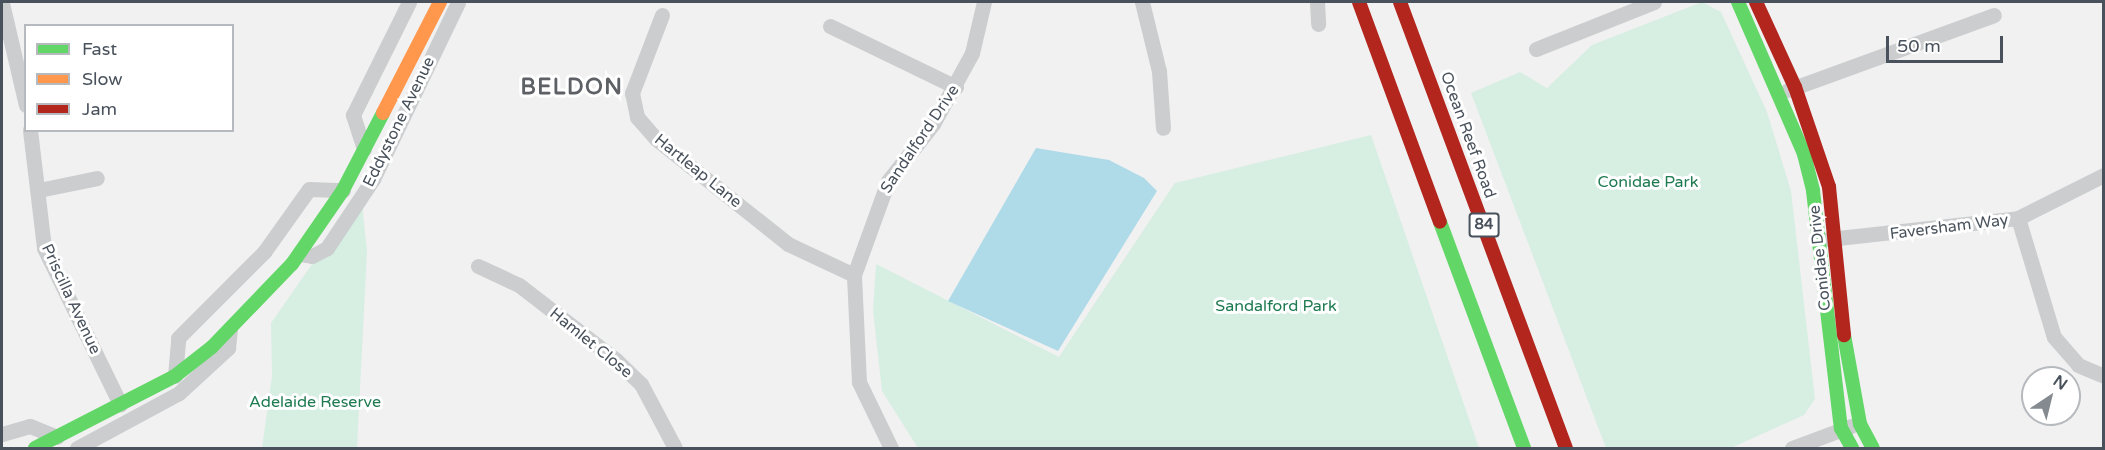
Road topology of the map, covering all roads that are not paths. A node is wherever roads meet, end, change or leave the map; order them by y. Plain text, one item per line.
1 (409, 2) edge
2 (440, 2) edge
3 (458, 2) edge
4 (984, 2) edge
5 (1142, 2) edge
6 (1317, 2) edge
7 (1359, 2) edge
8 (1400, 2) edge
9 (1654, 2) edge
10 (1738, 2) edge
11 (1756, 2) edge
12 (2, 3) edge
13 (662, 15) dead end
14 (1994, 15) dead end
15 (428, 24) junction
16 (1318, 24) dead end
17 (830, 26) dead end
18 (444, 30) junction
19 (1536, 49) dead end
20 (9, 62) edge
21 (956, 87) junction
22 (1796, 87) junction
23 (1779, 94) junction
24 (24, 100) edge
25 (1163, 128) dead end
26 (30, 132) edge
27 (364, 149) junction
28 (2103, 175) edge
29 (98, 178) dead end
30 (39, 189) junction
31 (343, 190) junction
32 (2018, 218) junction
33 (1820, 239) junction
34 (1838, 239) junction
35 (300, 254) junction
36 (478, 266) dead end
37 (854, 275) junction
38 (230, 328) junction
39 (175, 376) junction
40 (2103, 376) edge
41 (120, 404) junction
42 (1860, 424) junction
43 (1840, 428) junction
44 (2, 434) edge
45 (57, 437) junction
46 (35, 448) edge
47 (77, 448) edge
48 (675, 448) edge
49 (891, 448) edge
50 (1524, 448) edge
51 (1566, 448) edge
52 (1792, 448) edge
53 (1852, 448) edge
54 (1873, 448) edge

1 - 27 street, Eddystone Avenue
2 - 15 main road, Eddystone Avenue
3 - 18 street, Eddystone Avenue
4 - 21 street, Sandalford Drive
5 - 25 street
6 - 16 street
7 - 50 main road, 84
8 - 51 main road, Ocean Reef Road / 84
9 - 19 street
10 - 23 main road, Conidae Drive
11 - 22 main road, Conidae Drive
12 - 20 street
13 - 37 street, Hartleap Lane
14 - 22 street
15 - 18 street
15 - 27 main road, Eddystone Avenue
17 - 21 street
18 - 35 street, Eddystone Avenue
20 - 24 street
21 - 37 street, Sandalford Drive
22 - 23 street
22 - 34 main road, Conidae Drive
23 - 33 main road, Conidae Drive
26 - 30 street, Priscilla Avenue
27 - 31 main road, Eddystone Avenue
28 - 32 street, Faversham Way
29 - 30 street
30 - 41 street, Priscilla Avenue
31 - 35 main road, Eddystone Avenue
31 - 39 street, Eddystone Avenue
32 - 34 street, Faversham Way
32 - 40 street
33 - 34 street, Faversham Way
33 - 43 main road, Conidae Drive
34 - 42 main road, Conidae Drive
35 - 38 main road, Eddystone Avenue
36 - 48 street, Hamlet Close
37 - 49 street, Sandalford Drive
38 - 39 main road, Eddystone Avenue
38 - 47 street, Eddystone Avenue
39 - 41 main road, Eddystone Avenue
41 - 45 main road, Eddystone Avenue
42 - 43 street
42 - 54 main road, Conidae Drive
43 - 52 street
43 - 53 main road, Conidae Drive
44 - 45 street
45 - 46 main road, Eddystone Avenue

